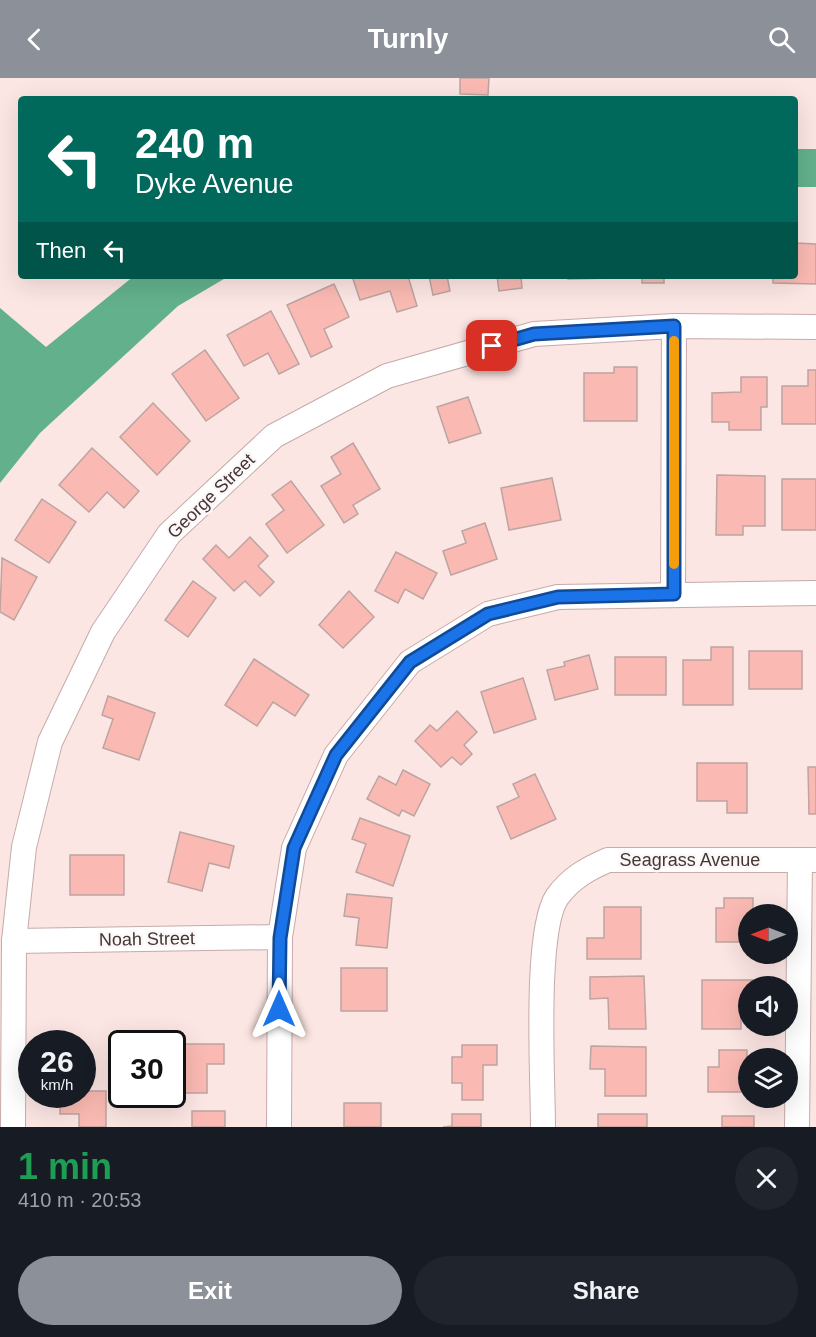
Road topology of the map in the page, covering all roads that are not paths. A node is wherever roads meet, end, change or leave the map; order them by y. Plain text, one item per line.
1 (674, 326) junction
2 (816, 327) edge
3 (816, 593) edge
4 (674, 594) junction
5 (808, 860) edge
6 (280, 938) junction
7 (14, 941) junction
8 (13, 1127) edge
9 (279, 1127) edge
10 (543, 1127) edge
11 (797, 1127) edge

1 - 2 street, George Street
1 - 4 street
1 - 7 street, George Street
3 - 4 street
4 - 6 street
5 - 10 street, Seagrass Avenue
5 - 11 street
6 - 7 street, Noah Street
6 - 9 street
7 - 8 street, George Street

